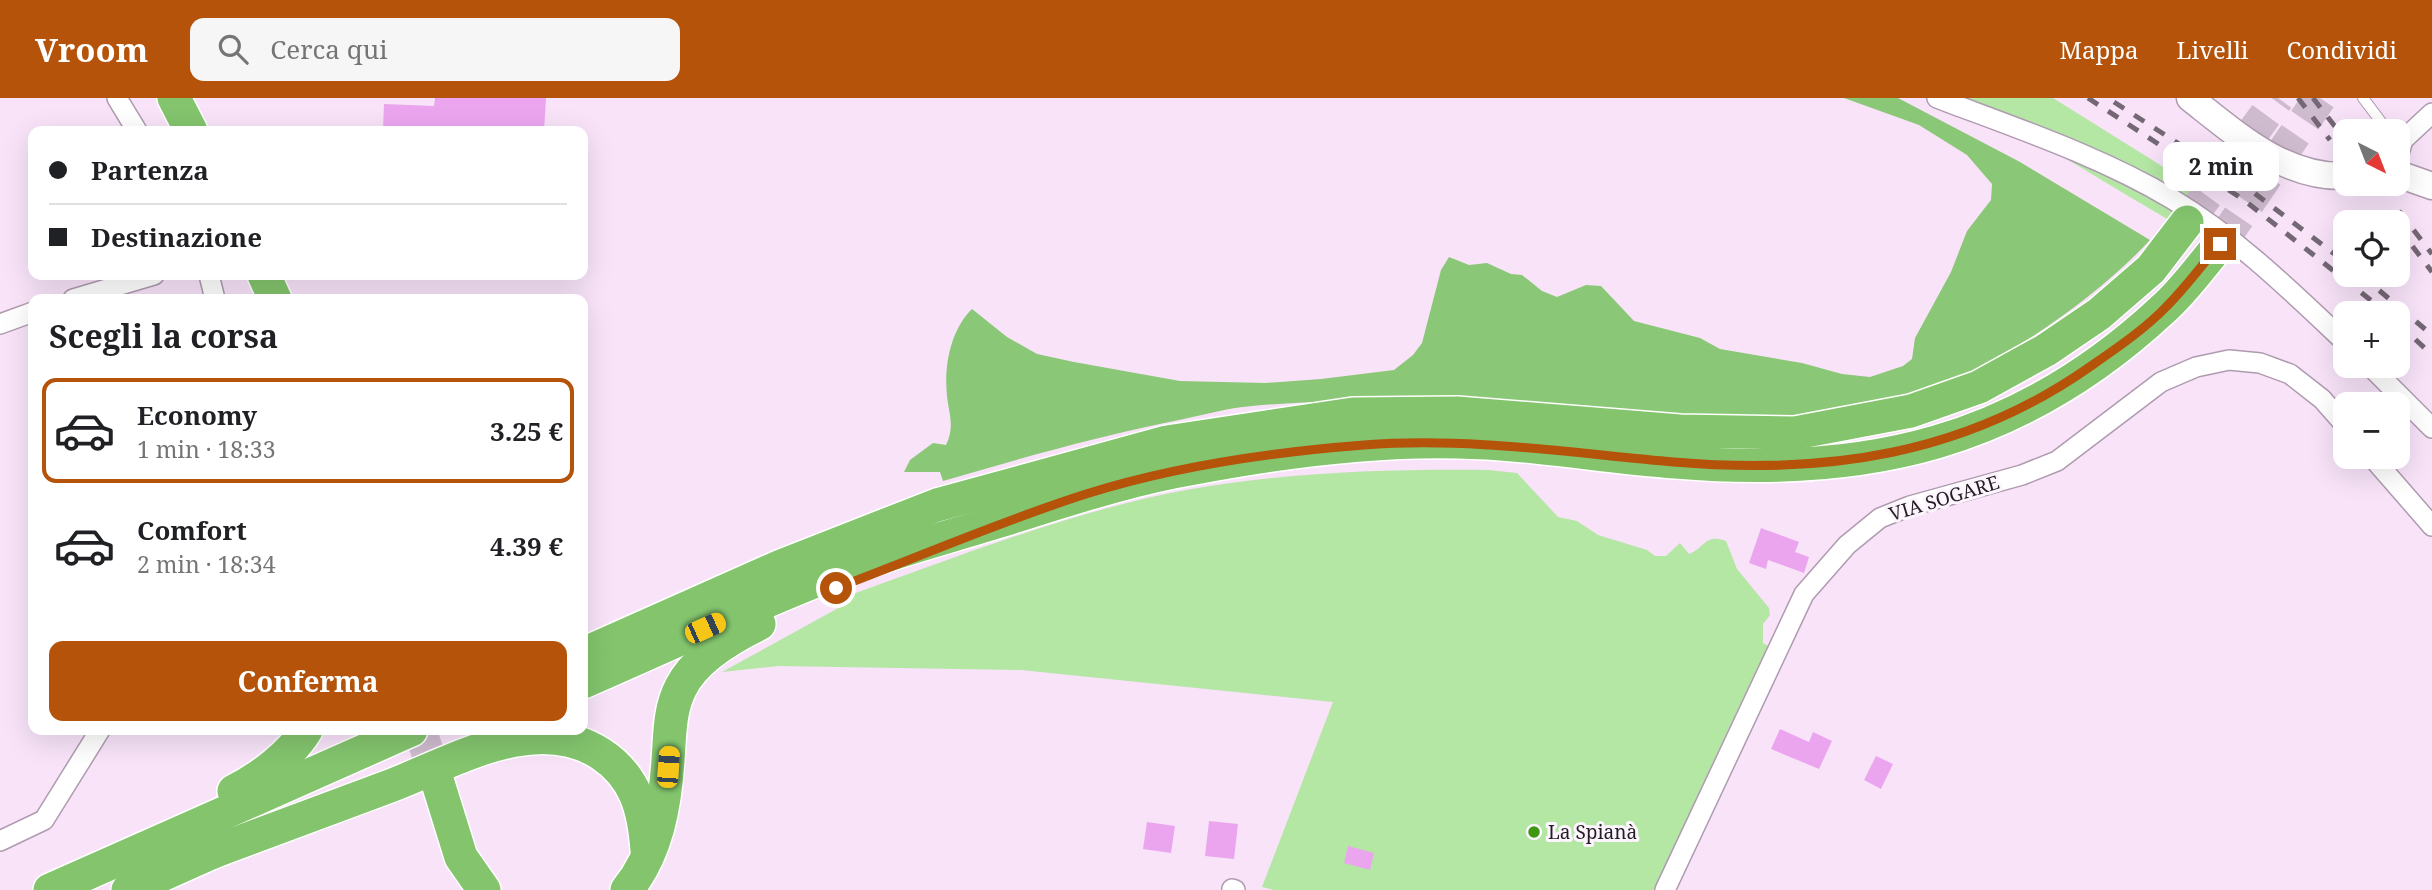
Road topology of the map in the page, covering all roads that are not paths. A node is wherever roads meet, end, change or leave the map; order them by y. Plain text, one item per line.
1 (117, 98) edge
2 (174, 98) edge
3 (1937, 98) edge
4 (2190, 98) edge
5 (2364, 98) edge
6 (2432, 113) edge
7 (2380, 119) edge
8 (134, 126) edge
9 (188, 126) edge
10 (2410, 130) edge
11 (2333, 176) edge
12 (2410, 179) edge
13 (2432, 187) edge
14 (2187, 222) tunnel mouth
15 (2220, 244) tunnel mouth
16 (137, 280) edge
17 (90, 294) edge
18 (28, 314) edge
19 (0, 324) edge
20 (2333, 331) edge
21 (2382, 378) edge
22 (2333, 411) edge
23 (2432, 428) edge
24 (2382, 469) edge
25 (1087, 494) junction
26 (2432, 526) edge
27 (781, 566) junction
28 (588, 630) edge
29 (588, 652) edge
30 (588, 680) edge
31 (97, 735) edge
32 (301, 735) edge
33 (400, 735) edge
34 (467, 735) edge
35 (438, 783) tunnel mouth
36 (0, 841) edge
37 (210, 853) junction
38 (648, 859) junction
39 (101, 867) junction
40 (50, 890) edge
41 (128, 890) edge
42 (484, 890) edge
43 (627, 890) edge
44 (1665, 890) edge

1 - 8 street
2 - 9 highway
3 - 20 street
4 - 11 street
5 - 7 lane
6 - 10 street
12 - 13 street
14 - 27 highway
15 - 25 highway
16 - 17 street
18 - 19 street
21 - 23 street
22 - 44 street, VIA SOGARE
24 - 26 street
25 - 30 highway
25 - 38 highway
27 - 28 highway
27 - 29 highway
31 - 36 street
32 - 39 highway
33 - 39 highway
34 - 37 highway
35 - 42 highway
37 - 38 highway
37 - 41 highway
38 - 43 highway
39 - 40 highway

